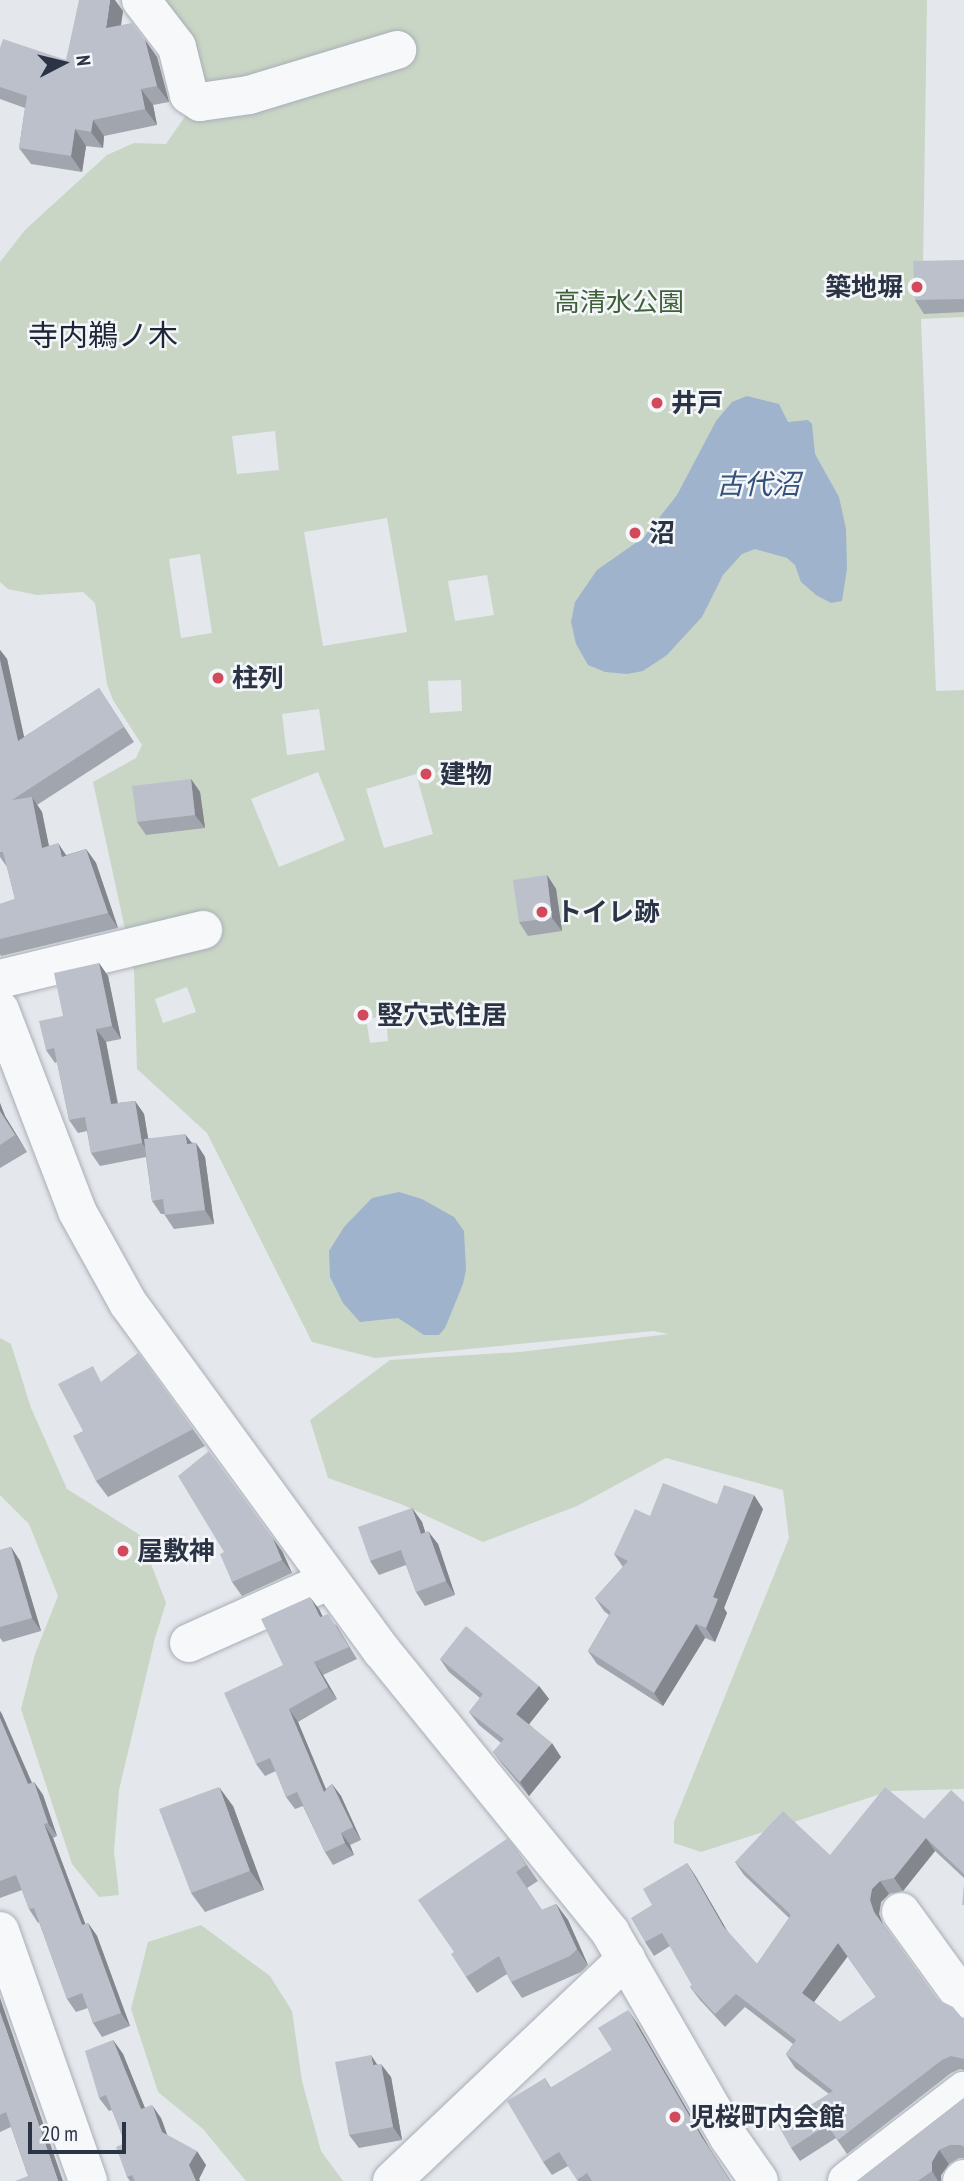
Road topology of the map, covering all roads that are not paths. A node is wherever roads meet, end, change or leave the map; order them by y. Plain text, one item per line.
1 (141, 0) edge
2 (397, 50) dead end
3 (202, 930) dead end
4 (0, 979) edge
5 (0, 1010) edge
6 (330, 1580) junction
7 (189, 1643) dead end
8 (901, 1912) dead end
9 (0, 1931) edge
10 (626, 1959) junction
11 (964, 1999) edge
12 (964, 2091) edge
13 (88, 2181) edge
14 (392, 2181) edge
15 (759, 2181) edge
16 (847, 2181) edge

1 - 2 street
3 - 4 street
5 - 6 street
6 - 7 street
6 - 10 street
8 - 11 street
9 - 13 street
10 - 14 street
10 - 15 street
12 - 16 street

